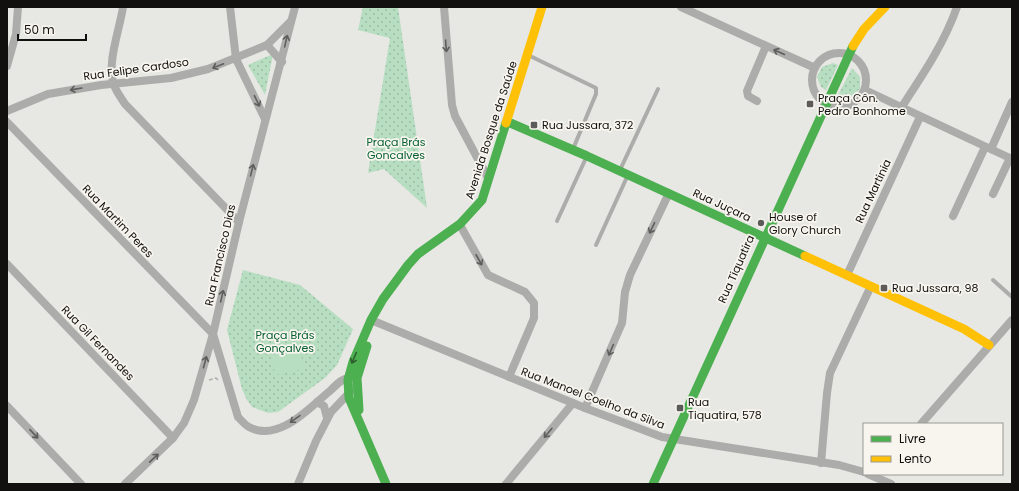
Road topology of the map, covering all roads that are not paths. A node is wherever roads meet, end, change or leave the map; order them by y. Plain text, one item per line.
1 (18, 7) edge
2 (123, 7) edge
3 (230, 7) edge
4 (295, 7) edge
5 (444, 7) edge
6 (543, 7) edge
7 (681, 7) edge
8 (885, 7) edge
9 (957, 7) edge
10 (291, 21) junction
11 (267, 45) junction
12 (766, 46) junction
13 (848, 54) junction
14 (528, 55) junction
15 (236, 59) junction
16 (282, 62) junction
17 (7, 66) edge
18 (815, 68) junction
19 (113, 84) junction
20 (658, 89) dead end
21 (865, 90) junction
22 (756, 101) dead end
23 (1012, 102) edge
24 (825, 104) junction
25 (901, 108) junction
26 (7, 112) edge
27 (920, 117) junction
28 (265, 119) junction
29 (7, 122) edge
30 (508, 122) junction
31 (988, 148) junction
32 (573, 149) junction
33 (587, 156) junction
34 (1011, 158) edge
35 (624, 172) junction
36 (488, 178) junction
37 (669, 193) junction
38 (993, 194) dead end
39 (953, 216) dead end
40 (557, 221) dead end
41 (239, 222) junction
42 (460, 226) junction
43 (764, 237) junction
44 (596, 245) dead end
45 (7, 264) edge
46 (847, 275) junction
47 (993, 280) dead end
48 (871, 286) junction
49 (1012, 297) edge
50 (374, 319) junction
51 (1012, 320) edge
52 (213, 334) junction
53 (989, 345) junction
54 (508, 377) junction
55 (354, 379) junction
56 (348, 395) junction
57 (317, 402) junction
58 (573, 403) junction
59 (7, 406) edge
60 (585, 408) junction
61 (327, 418) junction
62 (922, 423) edge
63 (360, 424) junction
64 (173, 438) junction
65 (673, 440) junction
66 (821, 463) junction
67 (863, 472) edge
68 (873, 477) edge
69 (81, 484) edge
70 (125, 484) edge
71 (298, 484) edge
72 (386, 484) edge
73 (506, 484) edge
74 (652, 484) edge
75 (891, 484) edge

1 - 17 street
2 - 19 street
3 - 15 street
4 - 10 street, Rua Francisco Dias
5 -> 36 street
6 - 14 street, Avenida Bosque da Saúde
7 - 12 street
8 - 13 street, Rua Tiquatira
9 - 25 street
10 - 11 street, Rua Felipe Cardoso
16 -> 10 street, Rua Francisco Dias
11 - 15 street, Rua Felipe Cardoso
11 - 16 street
18 -> 12 street
12 - 22 street
13 - 18 street
13 - 21 street
13 - 24 street, Rua Tiquatira
14 - 30 street, Avenida Bosque da Saúde
14 - 32 lane
15 -> 19 street, Rua Felipe Cardoso
15 -> 28 street
16 - 28 street, Rua Francisco Dias
18 - 24 street
19 -> 26 street, Rua Felipe Cardoso
19 - 41 street
20 - 35 lane
21 - 24 street
21 - 25 street
23 - 31 street
24 - 43 street, Rua Tiquatira
25 - 27 street
27 - 31 street
27 - 46 street, Rua Martinia
41 -> 28 street, Rua Francisco Dias
29 - 52 street, Rua Martim Peres
30 - 32 street, Rua Juçara
30 - 36 street, Avenida Bosque da Saúde
31 - 34 street
31 - 39 street
32 - 33 street, Rua Juçara
33 - 35 street, Rua Juçara
33 - 40 lane
34 - 38 street
35 - 37 street, Rua Juçara
35 - 44 lane
36 - 42 street, Avenida Bosque da Saúde
37 - 43 street, Rua Juçara
37 -> 60 street
52 -> 41 street, Rua Francisco Dias
42 - 50 street, Avenida Bosque da Saúde
42 -> 54 street
43 - 46 street, Rua Juçara
43 - 65 street, Rua Tiquatira
45 - 64 street, Rua Gil Fernandes
46 - 48 street, Rua Juçara
47 - 49 lane
48 - 53 street, Rua Juçara
48 - 66 street
50 - 54 street, Rua Manoel Coelho da Silva
50 - 55 street, Avenida Bosque da Saúde
51 - 53 street
57 -> 52 street
64 -> 52 street, Rua Francisco Dias
53 - 62 street
54 - 58 street, Rua Manoel Coelho da Silva
55 - 56 street, Avenida Bosque da Saúde
55 - 57 street
55 - 63 street, Avenida Bosque da Saúde
56 - 61 street
56 - 63 street, Avenida Bosque da Saúde
57 - 61 street
58 - 60 street, Rua Manoel Coelho da Silva
58 -> 73 street
59 -> 69 street
60 - 65 street, Rua Manoel Coelho da Silva
61 - 71 street
63 - 72 street, Avenida Bosque da Saúde
70 -> 64 street, Rua Francisco Dias
65 - 66 street, Rua Manoel Coelho da Silva
65 - 74 street, Rua Tiquatira
66 - 67 street, Rua Manoel Coelho da Silva
68 - 75 street

